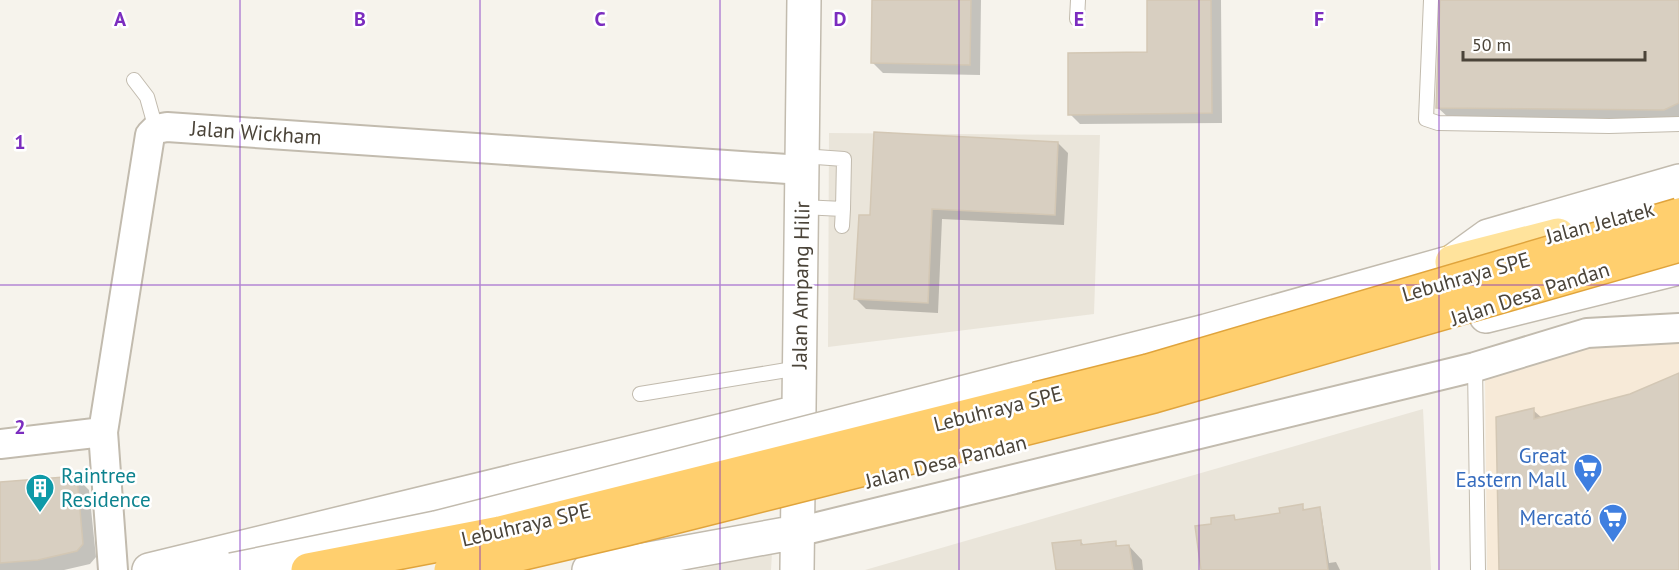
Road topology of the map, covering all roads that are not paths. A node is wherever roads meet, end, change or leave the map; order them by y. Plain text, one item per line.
1 (804, 0) edge
2 (1078, 0) edge
3 (1431, 0) edge
4 (1077, 20) dead end
5 (134, 80) dead end
6 (1679, 124) edge
7 (156, 129) junction
8 (802, 163) junction
9 (1679, 163) edge
10 (1679, 182) edge
11 (1637, 193) junction
12 (1679, 201) edge
13 (802, 207) junction
14 (843, 209) junction
15 (1679, 214) edge
16 (843, 226) dead end
17 (1679, 245) edge
18 (1452, 262) junction
19 (1679, 268) edge
20 (1679, 280) edge
21 (1602, 286) junction
22 (1679, 328) edge
23 (1382, 343) junction
24 (1475, 367) junction
25 (799, 368) junction
26 (640, 394) dead end
27 (798, 412) junction
28 (104, 432) junction
29 (0, 444) edge
30 (797, 532) junction
31 (113, 570) edge
32 (149, 570) edge
33 (232, 570) edge
34 (308, 570) edge
35 (451, 570) edge
36 (507, 570) edge
37 (589, 570) edge
38 (796, 570) edge
39 (1478, 570) edge

1 - 8 street, Jalan Ampang Hilir
2 - 4 lane
3 - 6 lane
5 - 7 lane
7 - 8 street, Jalan Wickham
7 - 28 street
8 - 13 street, Jalan Ampang Hilir
8 - 14 lane
9 - 11 street
10 - 11 street
11 - 18 street
12 - 18 main road, Jalan Jelatek
13 - 14 lane
13 - 25 street, Jalan Ampang Hilir
14 - 16 lane
15 - 34 highway, Lebuhraya SPE, bridge
17 - 23 street, Jalan Desa Pandan
17 - 35 highway, Lebuhraya SPE, bridge
18 - 33 street, bridge
19 - 21 street, Jalan Desa Pandan
20 - 21 street
21 - 23 street, Jalan Desa Pandan
22 - 24 street
23 - 36 street, Jalan Desa Pandan
24 - 30 street
24 - 39 lane
25 - 26 lane
25 - 27 street, Jalan Ampang Hilir
27 - 30 street, Jalan Ampang Hilir
27 - 32 street
28 - 29 street
28 - 31 street
30 - 37 street
30 - 38 street, Jalan Ampang Hilir

